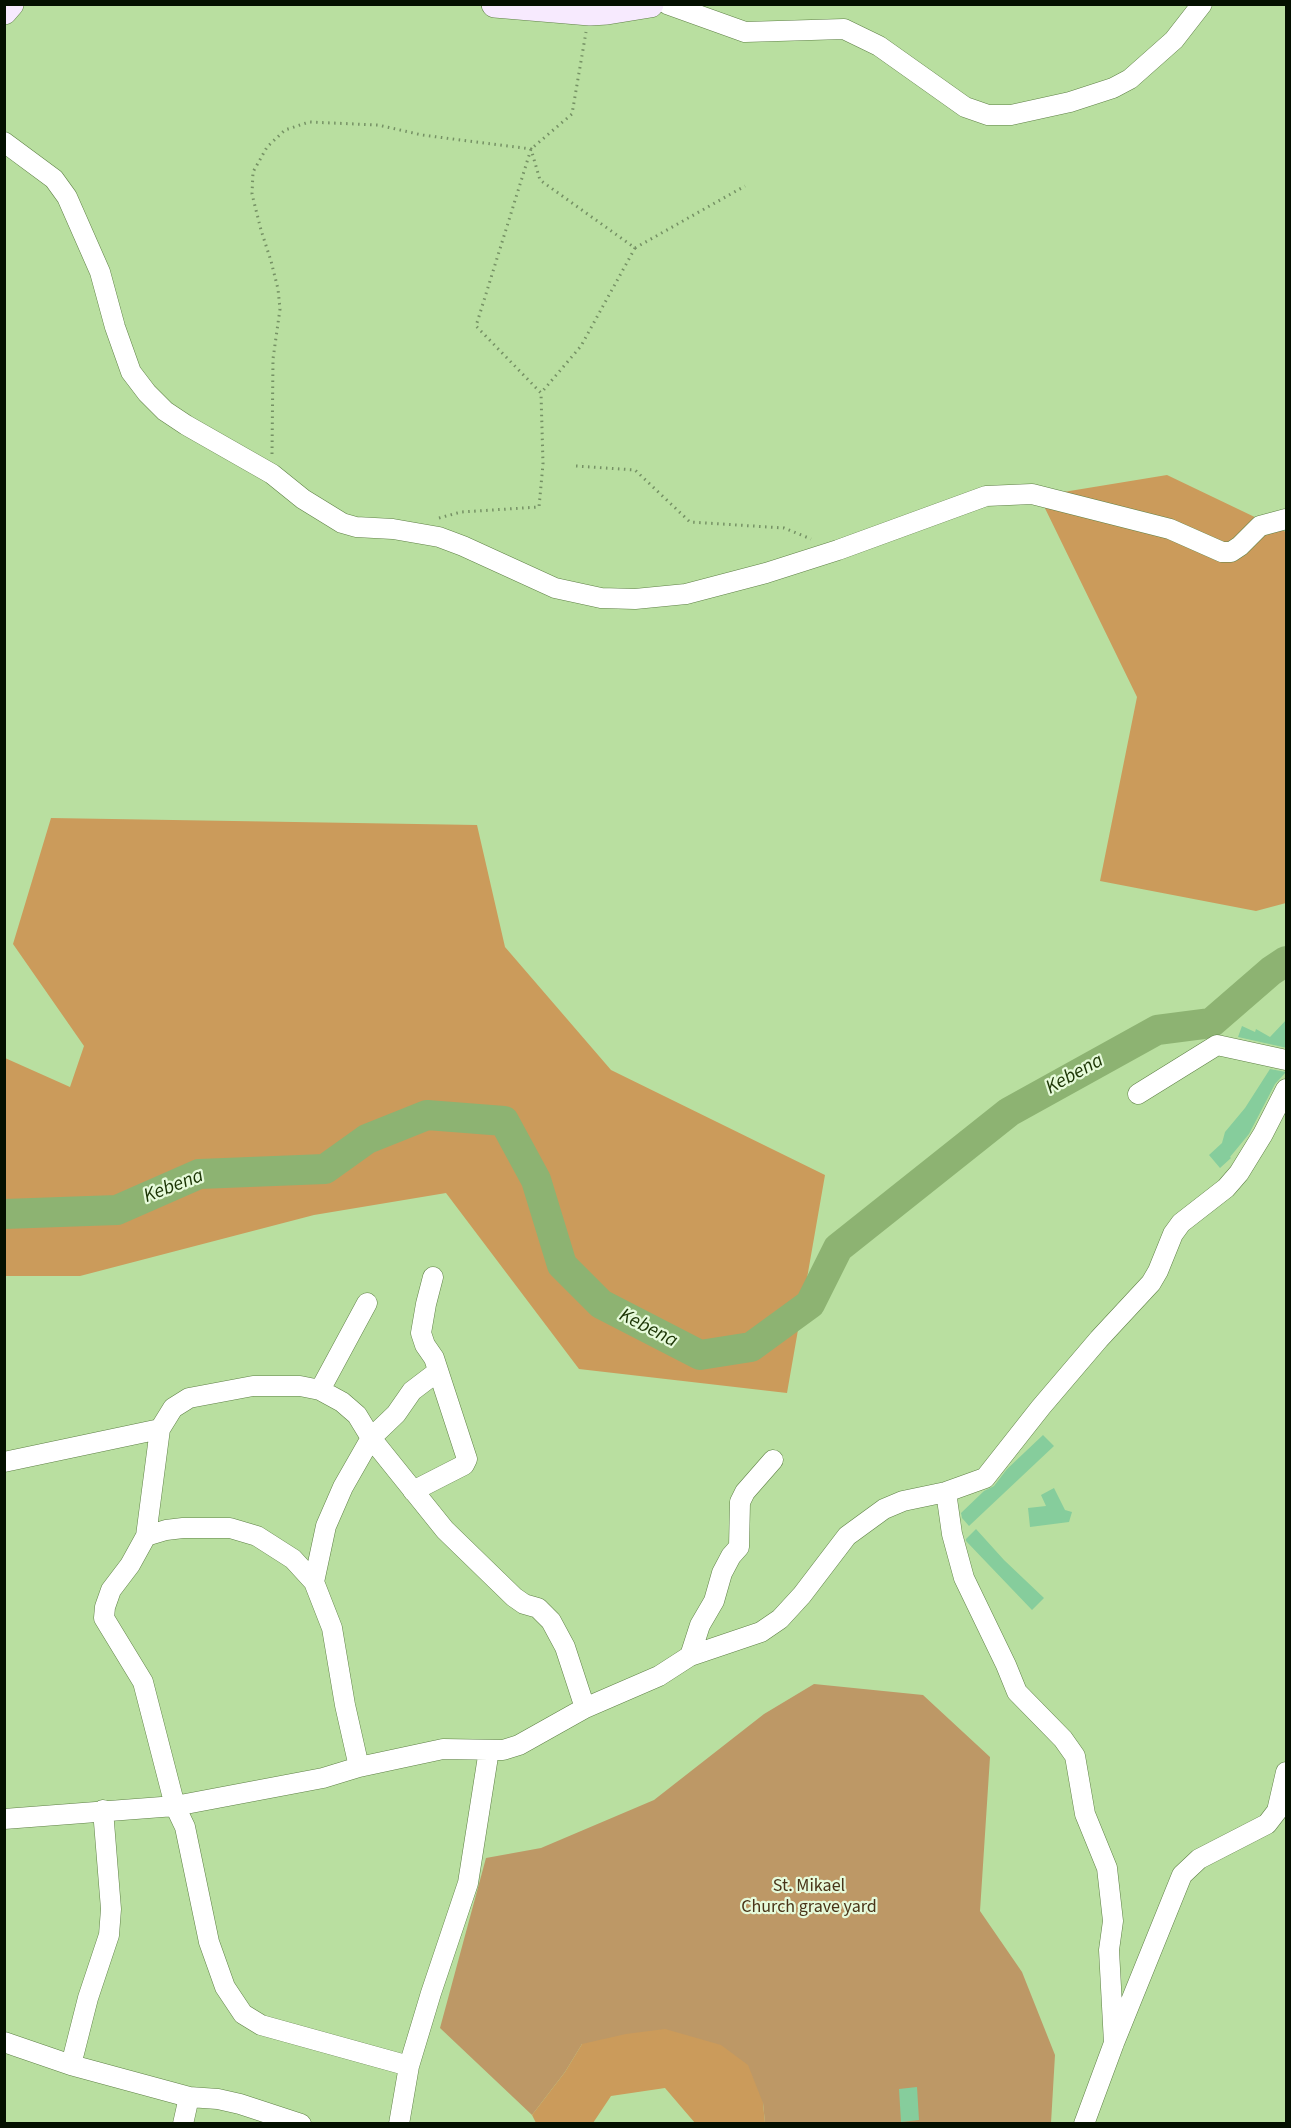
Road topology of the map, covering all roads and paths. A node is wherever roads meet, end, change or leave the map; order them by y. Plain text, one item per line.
1 (10, 4) edge
2 (495, 4) edge
3 (650, 4) edge
4 (667, 4) edge
5 (1202, 4) edge
6 (4, 11) edge
7 (590, 12) junction
8 (4, 142) edge
9 (531, 149) junction
10 (745, 186) dead end
11 (635, 248) junction
12 (541, 393) junction
13 (576, 466) dead end
14 (272, 474) junction
15 (438, 518) dead end
16 (1287, 519) edge
17 (838, 550) junction
18 (1287, 1060) edge
19 (1287, 1089) edge
20 (1138, 1094) dead end
21 (434, 1277) dead end
22 (368, 1303) dead end
23 (437, 1372) junction
24 (320, 1390) junction
25 (160, 1429) junction
26 (371, 1438) junction
27 (773, 1460) dead end
28 (4, 1462) edge
29 (413, 1491) junction
30 (946, 1492) junction
31 (146, 1536) junction
32 (314, 1582) junction
33 (690, 1656) junction
34 (585, 1708) junction
35 (489, 1750) junction
36 (360, 1767) junction
37 (1287, 1772) edge
38 (175, 1806) junction
39 (103, 1810) junction
40 (4, 1819) edge
41 (4, 2042) edge
42 (1114, 2043) junction
43 (70, 2065) junction
44 (409, 2066) junction
45 (189, 2097) junction
46 (183, 2124) edge
47 (301, 2124) edge
48 (399, 2124) edge
49 (1084, 2124) edge

1 - 6 main road
2 - 7 main road
3 - 7 main road
4 - 5 street
7 - 9 path
8 - 14 street
9 - 11 path
9 - 12 path
9 - 14 path
10 - 11 path
11 - 12 path
12 - 15 path
13 - 17 path
14 - 17 street
16 - 17 street
18 - 20 street
19 - 30 street
21 - 23 street
22 - 24 street
23 - 26 street
23 - 29 street
24 - 25 street
24 - 26 street
25 - 28 street
25 - 31 street
26 - 29 street
26 - 32 street
27 - 33 street
29 - 34 street
30 - 33 street
30 - 42 street
31 - 32 street
31 - 38 street
32 - 36 street
33 - 34 street
34 - 35 street
35 - 36 street
35 - 44 street
36 - 38 street
37 - 42 street
38 - 39 street
38 - 44 street
39 - 40 street
39 - 43 street
41 - 43 street
42 - 49 street
43 - 45 street
44 - 48 street
45 - 46 street
45 - 47 street

